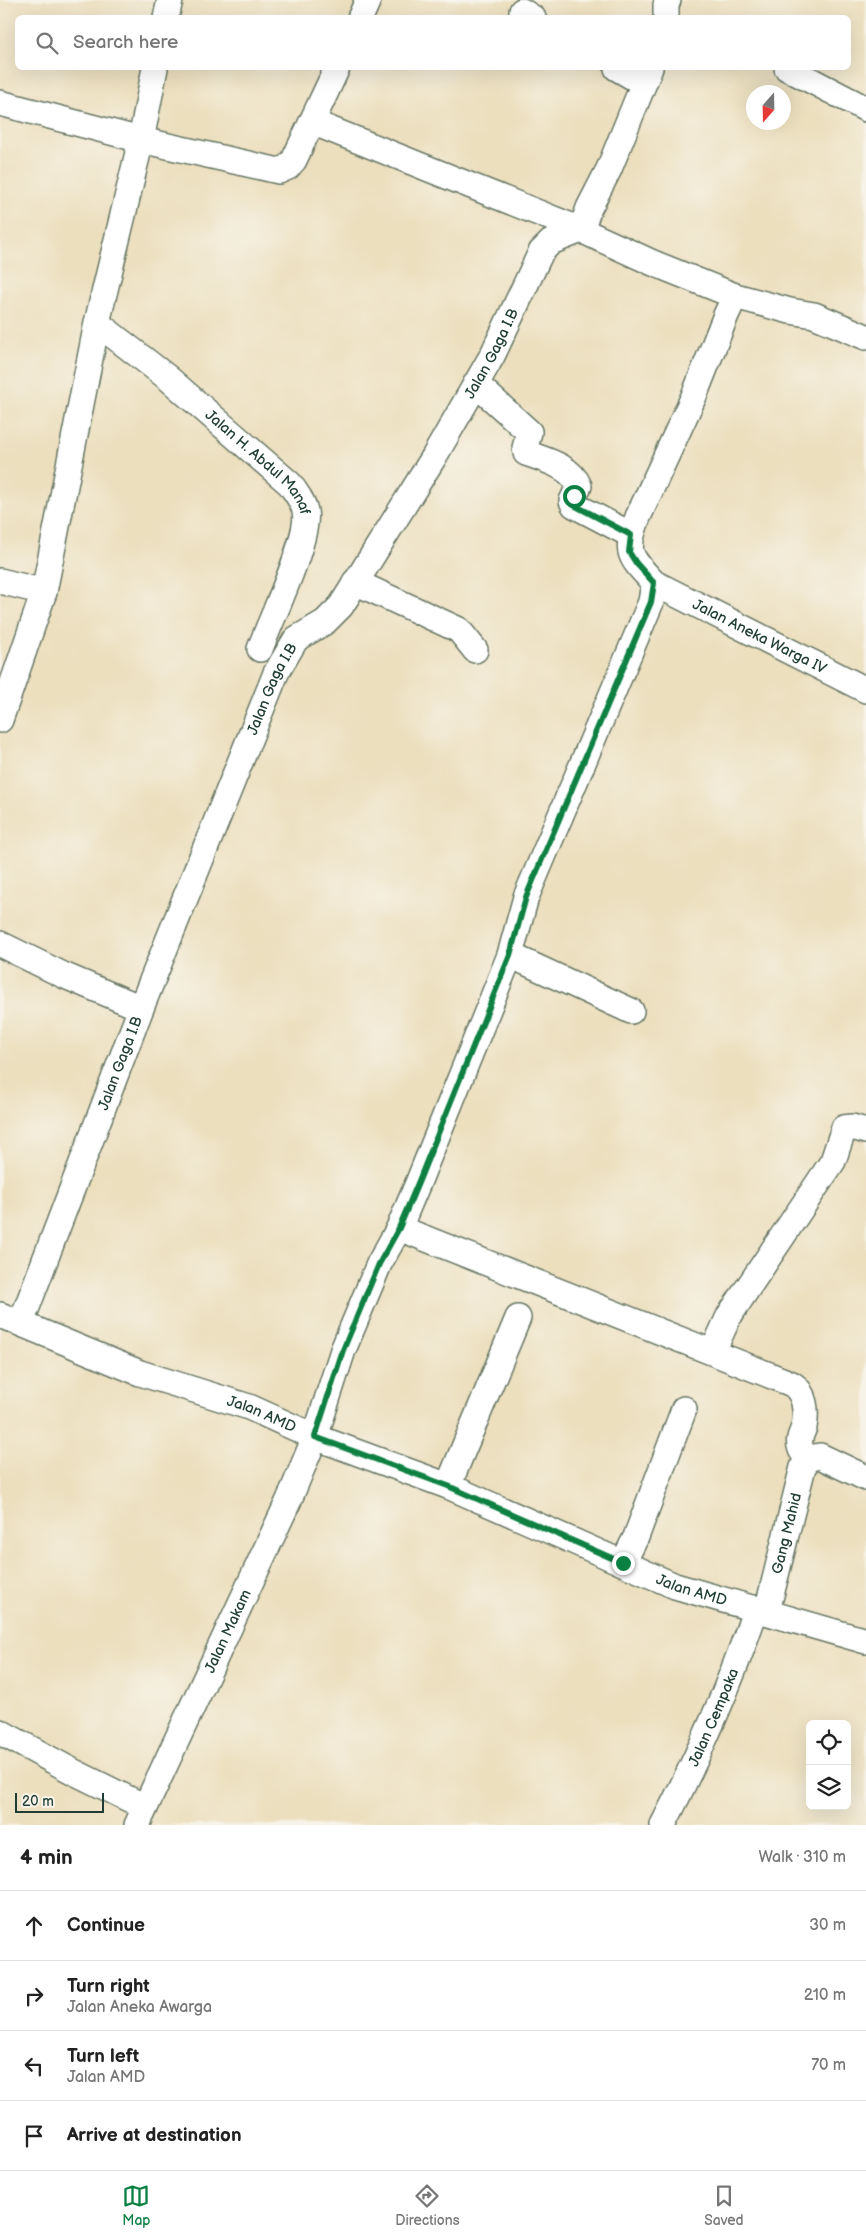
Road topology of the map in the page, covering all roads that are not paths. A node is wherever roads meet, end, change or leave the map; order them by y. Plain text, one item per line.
1 (170, 0) edge
2 (368, 0) edge
3 (668, 0) edge
4 (167, 15) edge
5 (361, 15) edge
6 (666, 15) edge
7 (155, 70) edge
8 (336, 70) edge
9 (625, 70) edge
10 (791, 70) edge
11 (646, 75) edge
12 (0, 103) edge
13 (866, 109) edge
14 (312, 122) junction
15 (141, 140) junction
16 (581, 230) junction
17 (735, 296) junction
18 (97, 323) junction
19 (866, 337) edge
20 (476, 384) junction
21 (631, 535) junction
22 (0, 580) edge
23 (355, 582) junction
24 (654, 583) junction
25 (44, 592) junction
26 (260, 648) dead end
27 (475, 650) dead end
28 (866, 690) edge
29 (0, 720) edge
30 (0, 944) edge
31 (510, 955) junction
32 (141, 1008) junction
33 (631, 1011) dead end
34 (866, 1131) edge
35 (399, 1228) junction
36 (518, 1318) dead end
37 (10, 1319) edge
38 (714, 1351) junction
39 (684, 1409) dead end
40 (315, 1437) junction
41 (809, 1458) junction
42 (866, 1478) edge
43 (448, 1486) junction
44 (623, 1563) junction
45 (762, 1610) junction
46 (866, 1641) edge
47 (0, 1732) edge
48 (141, 1816) edge
49 (663, 1825) edge

1 - 4 street
2 - 5 street
3 - 6 street
7 - 15 street
8 - 14 street
9 - 11 street
10 - 13 street
11 - 16 street
12 - 15 street
14 - 15 street
14 - 16 street
15 - 18 street
16 - 17 street
16 - 20 street, Jalan Gaga I.B
17 - 19 street
17 - 21 street
18 - 25 street
18 - 26 street, Jalan H. Abdul Manaf
20 - 21 street
20 - 23 street, Jalan Gaga I.B
21 - 24 street
22 - 25 street
23 - 27 street
23 - 32 street, Jalan Gaga I.B
24 - 28 street, Jalan Aneka Warga IV
24 - 31 street, Jalan Makam
25 - 29 street
30 - 32 street
31 - 33 street
31 - 35 street, Jalan Makam
32 - 37 street, Jalan Gaga I.B
34 - 38 street
35 - 38 street
35 - 40 street, Jalan Makam
36 - 43 street
37 - 40 street, Jalan AMD
38 - 41 street
39 - 44 street
40 - 43 street, Jalan AMD
40 - 48 street, Jalan Makam
41 - 42 street
41 - 45 street, Gang Mahid
43 - 44 street, Jalan AMD
44 - 45 street, Jalan AMD
45 - 46 street, Jalan AMD
45 - 49 street, Jalan Cempaka
47 - 48 street

